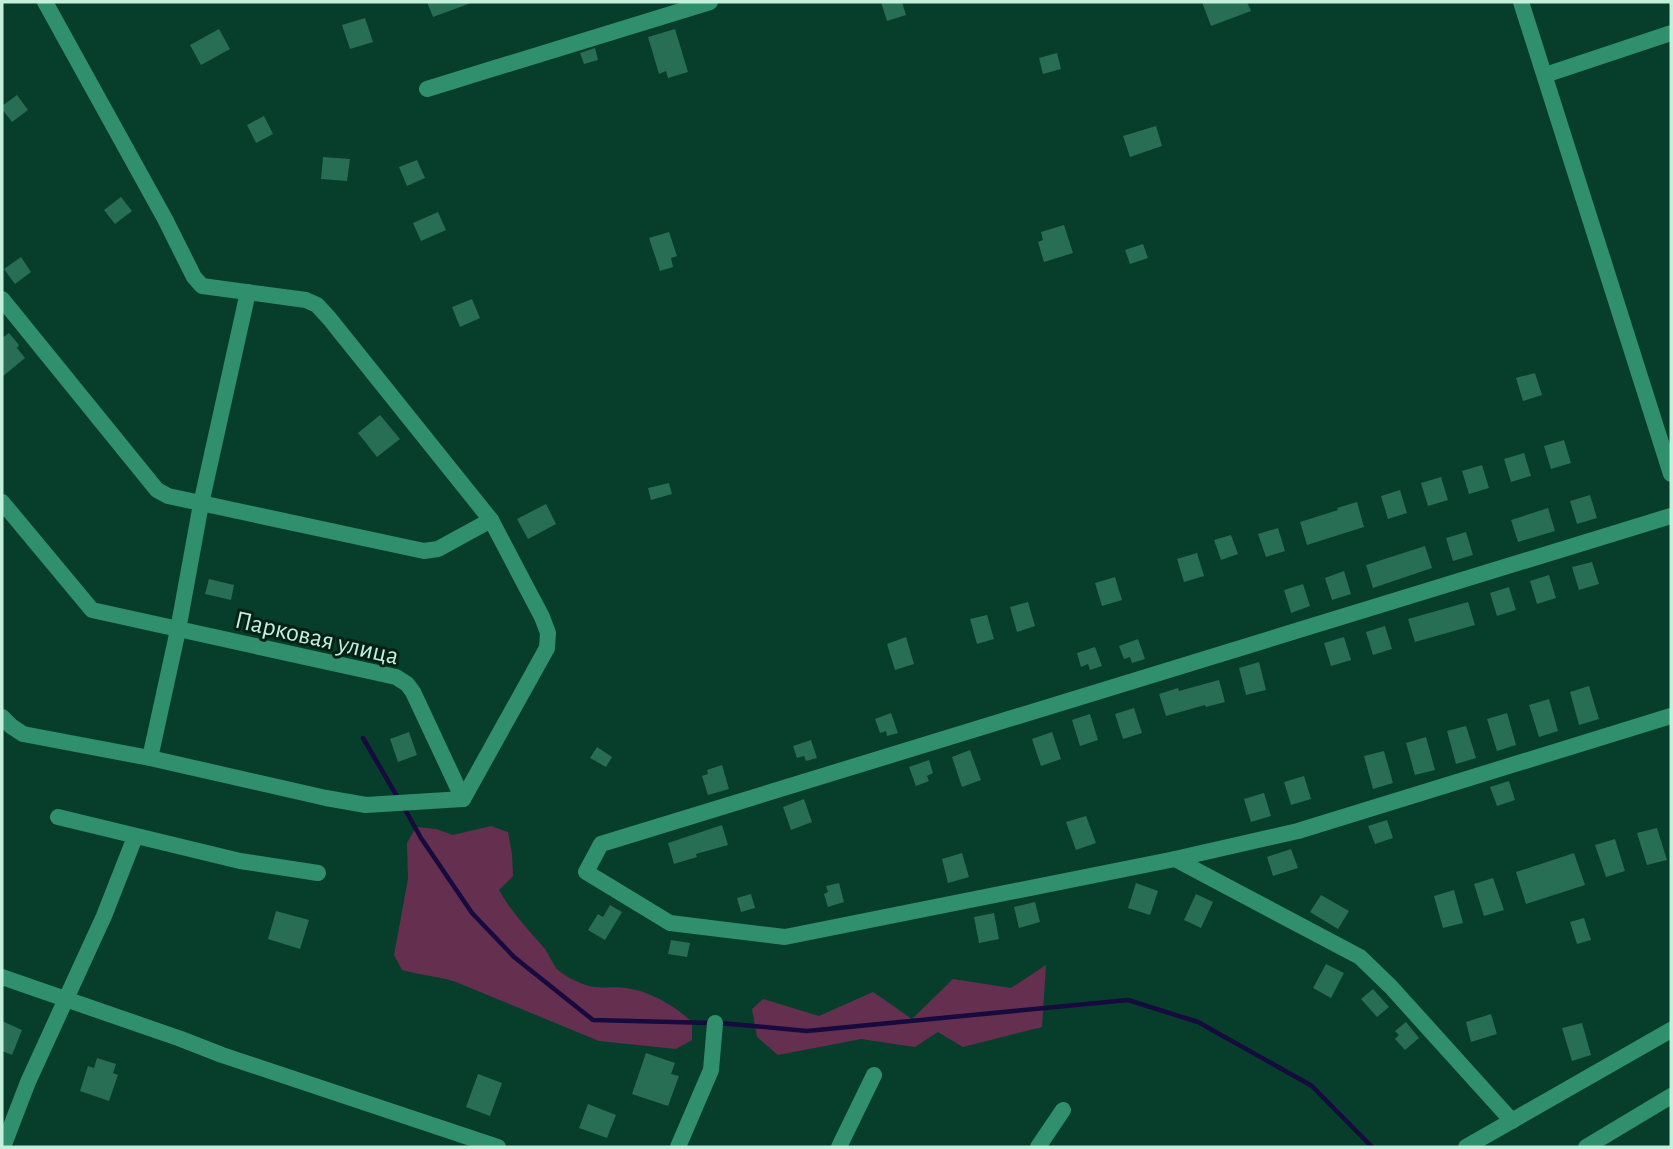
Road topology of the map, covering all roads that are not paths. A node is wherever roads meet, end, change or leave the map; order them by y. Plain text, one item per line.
1 (45, 2) edge
2 (710, 2) edge
3 (1521, 2) edge
4 (1671, 33) edge
5 (1545, 75) junction
6 (427, 89) dead end
7 (248, 292) junction
8 (2, 299) edge
9 (1671, 474) edge
10 (2, 502) edge
11 (201, 504) junction
12 (1671, 516) edge
13 (491, 520) junction
14 (178, 630) junction
15 (1671, 716) edge
16 (2, 717) edge
17 (150, 758) junction
18 (463, 799) junction
19 (58, 817) dead end
20 (135, 837) junction
21 (1175, 859) junction
22 (318, 873) dead end
23 (2, 977) edge
24 (65, 999) junction
25 (715, 1023) dead end
26 (1671, 1030) edge
27 (874, 1074) dead end
28 (1671, 1096) edge
29 (1063, 1110) dead end
30 (1512, 1121) junction
31 (3, 1147) edge
32 (498, 1147) edge
33 (678, 1147) edge
34 (839, 1147) edge
35 (1038, 1147) edge
36 (1466, 1147) edge
37 (1586, 1147) edge

1 - 7 street
2 - 6 street
3 - 5 street
4 - 5 street
5 - 9 street
7 - 11 street
7 - 13 street
8 - 11 street
10 - 14 street, Парковая улица
11 - 13 street
11 - 14 street
12 - 21 street
13 - 18 street
14 - 17 street
14 - 18 street, Парковая улица
15 - 21 street
16 - 17 street
17 - 18 street
19 - 20 street
20 - 22 street
20 - 24 street
21 - 30 street
23 - 24 street
24 - 31 street
24 - 32 street
25 - 33 street
26 - 30 street
27 - 34 street
28 - 37 street
29 - 35 street
30 - 36 street

